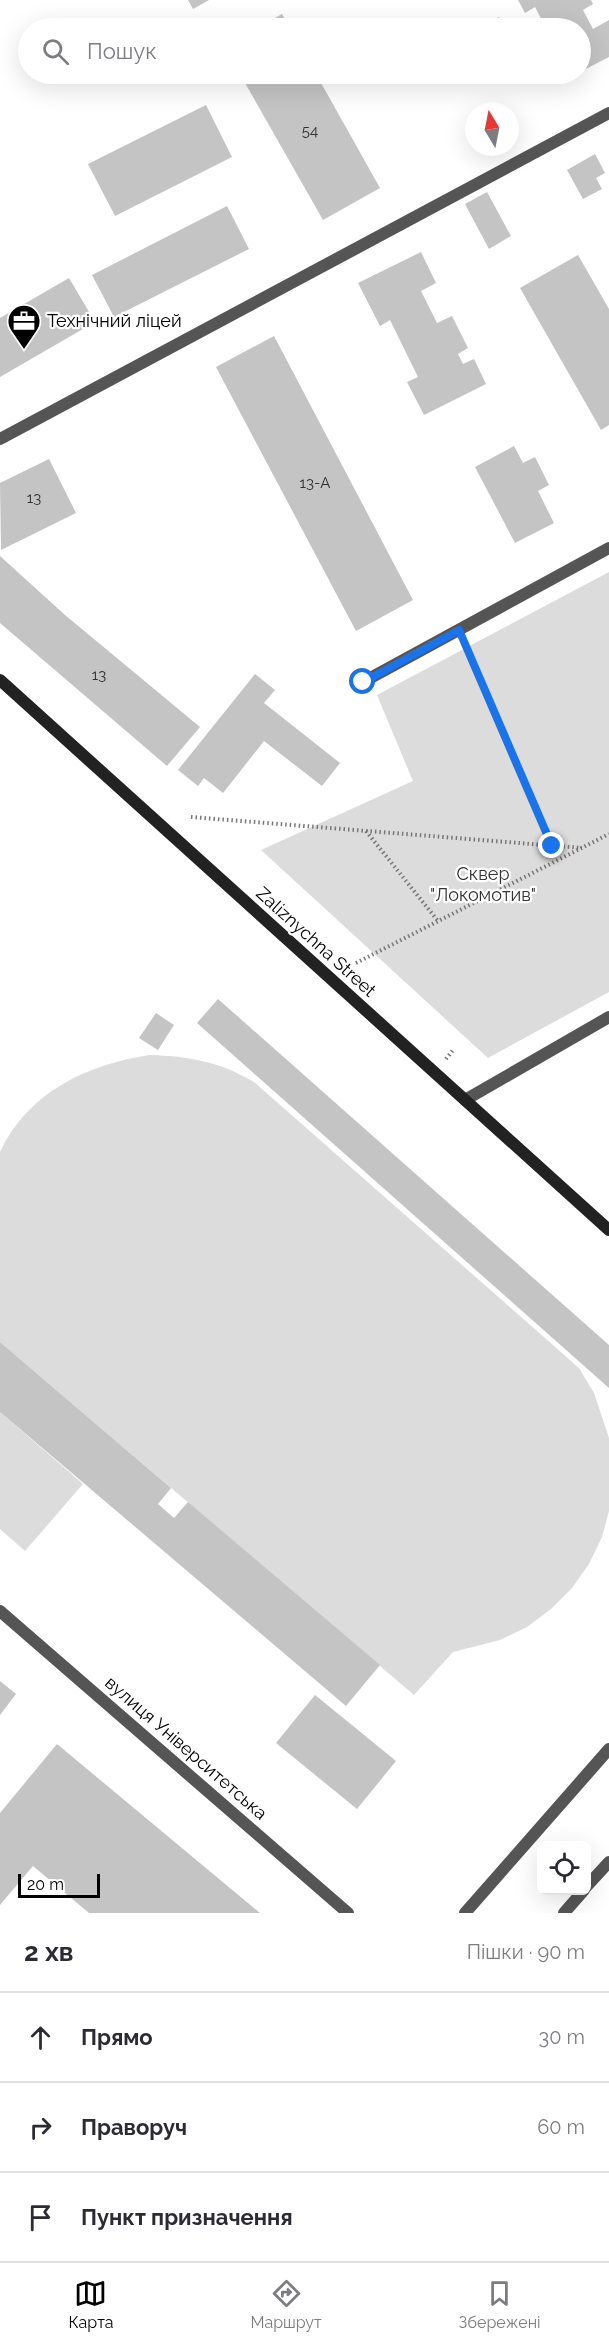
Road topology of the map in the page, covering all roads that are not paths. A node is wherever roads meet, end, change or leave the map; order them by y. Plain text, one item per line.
1 (609, 113) edge
2 (0, 439) edge
3 (609, 548) edge
4 (0, 680) edge
5 (363, 682) dead end
6 (609, 1017) edge
7 (465, 1100) junction
8 (609, 1230) edge
9 (0, 1611) edge
10 (609, 1749) edge
11 (609, 1862) edge
12 (591, 1882) edge
13 (580, 1895) edge
14 (348, 1913) edge
15 (465, 1913) edge
16 (564, 1913) edge

1 - 2 street
3 - 5 street
4 - 7 street, Zaliznychna Street
6 - 7 street
7 - 8 street, Zaliznychna Street
9 - 14 street, вулиця Університетська
10 - 15 street
11 - 12 street
13 - 16 street

